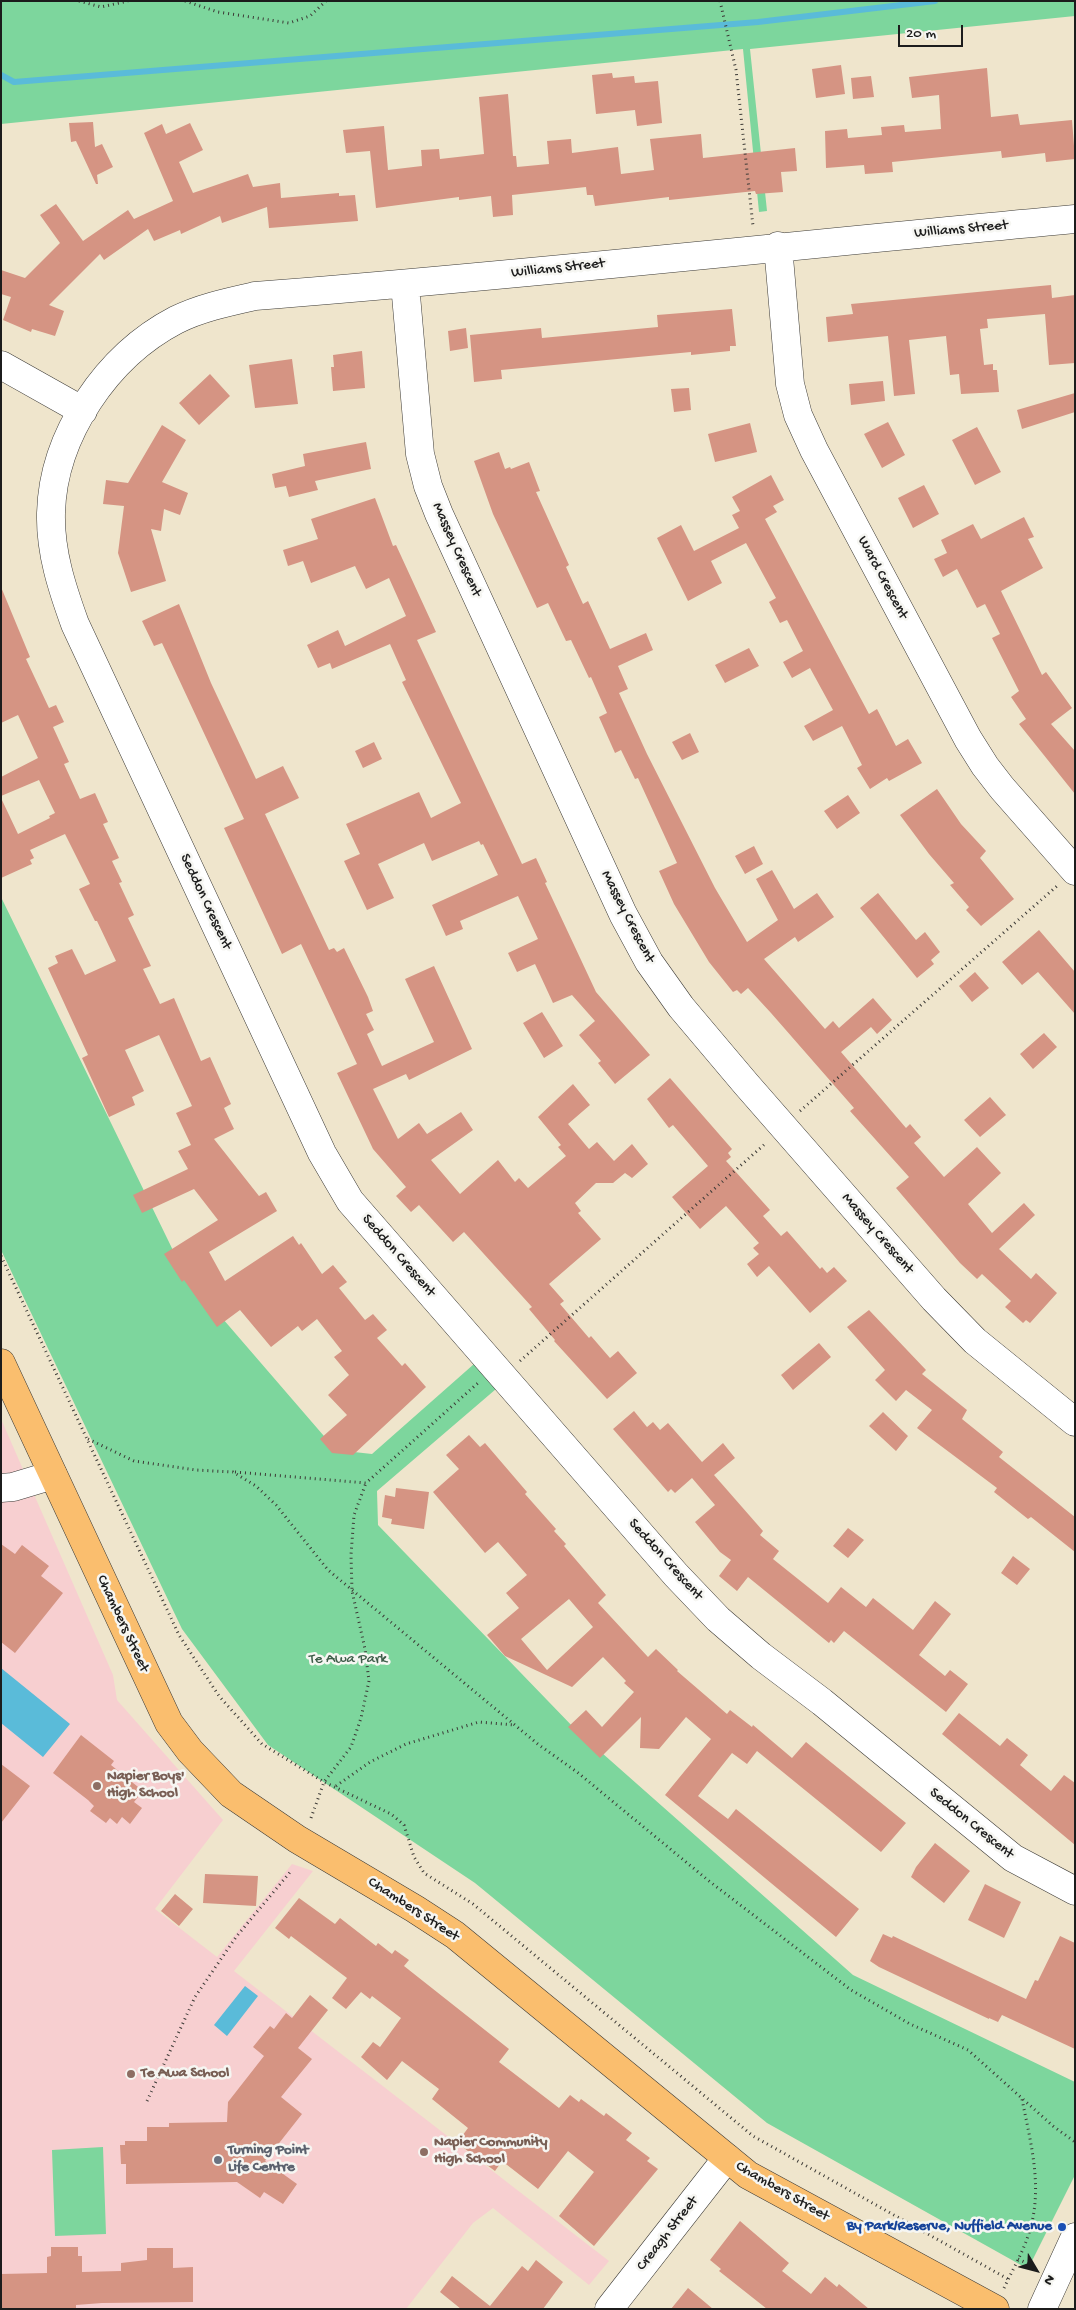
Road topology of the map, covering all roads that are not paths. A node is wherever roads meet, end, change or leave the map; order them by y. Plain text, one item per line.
1 (1075, 219) edge
2 (778, 246) junction
3 (405, 284) junction
4 (1, 365) edge
5 (83, 411) junction
6 (1075, 871) edge
7 (1, 1363) edge
8 (1075, 1422) edge
9 (53, 1475) junction
10 (1, 1488) edge
11 (1075, 1891) edge
12 (727, 2158) junction
13 (1075, 2237) edge
14 (995, 2308) edge
15 (609, 2309) edge
16 (1042, 2309) edge

1 - 2 street, Williams Street
2 - 3 street, Williams Street
2 - 6 street, Ward Crescent
3 - 5 street, Williams Street
3 - 8 street, Massey Crescent
4 - 5 street
5 - 11 street, Seddon Crescent
7 - 9 main road, Chambers Street
9 - 10 street
9 - 12 main road, Chambers Street
12 - 14 main road, Chambers Street
12 - 15 street, Creagh Street
13 - 16 street

